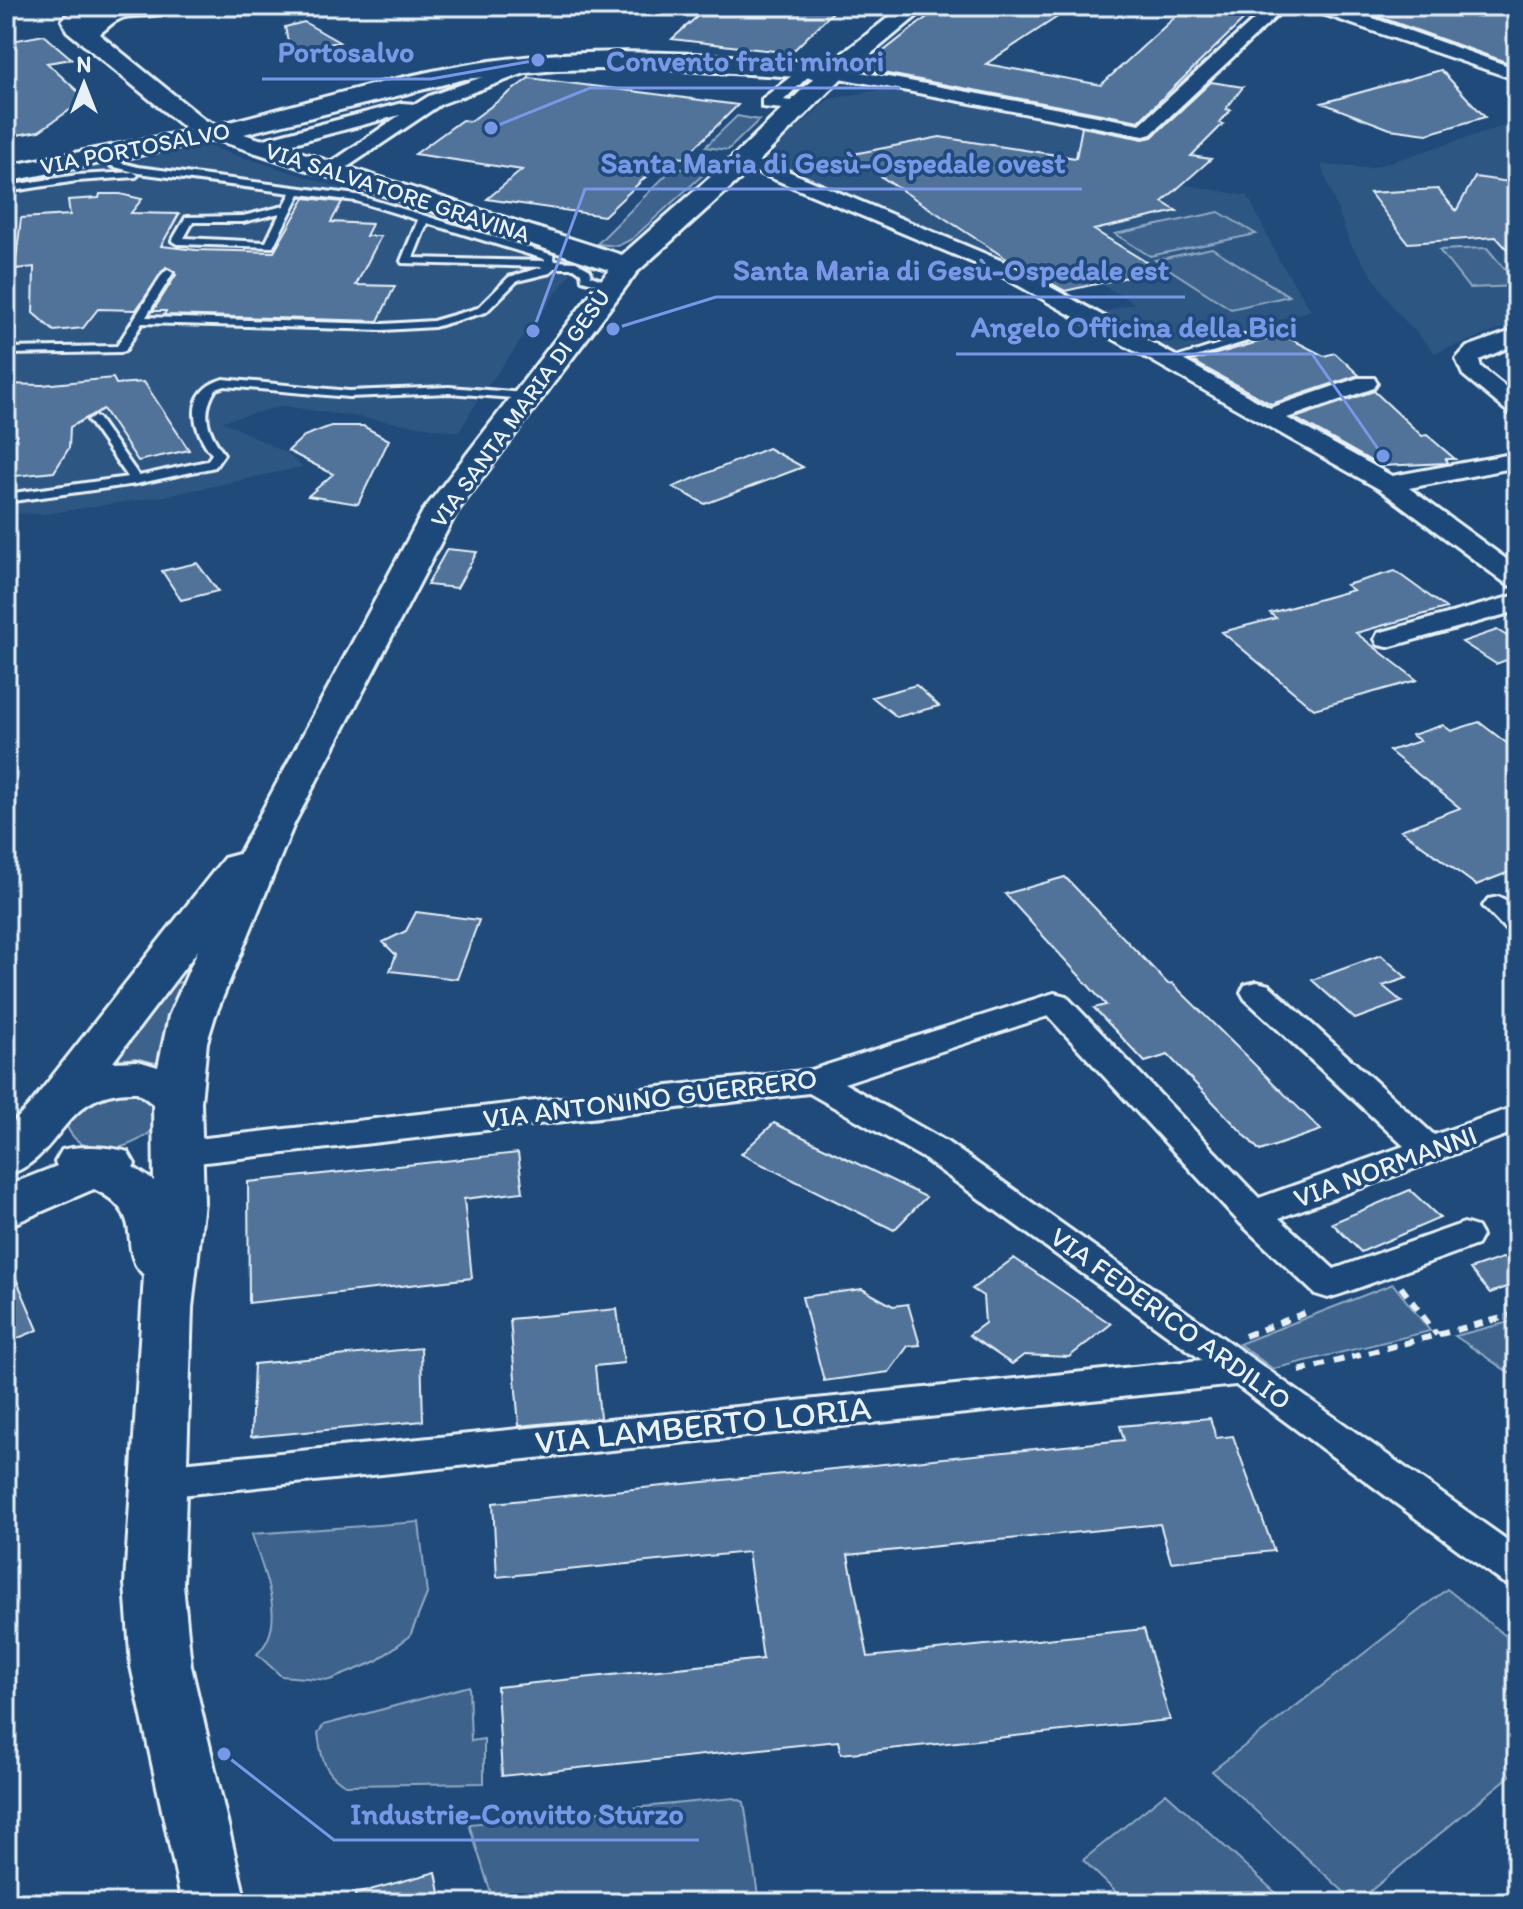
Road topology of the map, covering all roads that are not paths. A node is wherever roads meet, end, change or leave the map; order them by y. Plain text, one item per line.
1 (112, 6) edge
2 (163, 6) edge
3 (917, 6) edge
4 (1279, 6) edge
5 (1307, 6) edge
6 (1354, 10) edge
7 (97, 42) junction
8 (530, 65) junction
9 (807, 69) junction
10 (834, 72) junction
11 (1517, 75) edge
12 (1026, 88) dead end
13 (435, 100) junction
14 (794, 109) junction
15 (1162, 114) junction
16 (215, 133) junction
17 (256, 147) junction
18 (742, 163) junction
19 (112, 164) junction
20 (330, 170) junction
21 (6, 174) edge
22 (6, 188) edge
23 (297, 190) junction
24 (288, 208) junction
25 (424, 219) junction
26 (676, 219) junction
27 (551, 265) junction
28 (168, 273) dead end
29 (619, 276) junction
30 (139, 320) junction
31 (1263, 333) dead end
32 (1517, 336) edge
33 (6, 351) edge
34 (1169, 362) junction
35 (1366, 383) dead end
36 (524, 396) junction
37 (1517, 408) edge
38 (1267, 417) junction
39 (94, 420) dead end
40 (1517, 460) edge
41 (136, 480) junction
42 (1388, 484) junction
43 (6, 498) edge
44 (1517, 579) edge
45 (1517, 603) edge
46 (1388, 639) dead end
47 (273, 824) junction
48 (1257, 992) dead end
49 (814, 1081) junction
50 (53, 1108) junction
51 (1517, 1118) edge
52 (178, 1125) junction
53 (1429, 1150) junction
54 (6, 1159) edge
55 (95, 1165) junction
56 (6, 1210) edge
57 (1253, 1214) junction
58 (1464, 1236) dead end
59 (166, 1308) junction
60 (1252, 1375) junction
61 (161, 1481) junction
62 (1517, 1570) edge
63 (214, 1903) edge

1 - 7 main road, VIA SALVATORE GRAVINA
2 - 7 main road
3 - 10 main road
4 - 15 street
5 - 6 street
6 - 11 street
7 - 16 main road, VIA SALVATORE GRAVINA
8 - 9 main road, VIA PORTOSALVO
8 - 13 street
8 - 16 main road, VIA PORTOSALVO
9 - 10 main road, VIA PORTOSALVO
9 - 14 street
10 - 14 main road
10 - 15 street
12 - 15 street
13 - 17 street
13 - 20 street
14 - 18 main road
14 - 26 main road
16 - 17 main road, VIA SALVATORE GRAVINA
16 - 19 street, VIA PORTOSALVO
17 - 20 main road, VIA SALVATORE GRAVINA
18 - 26 main road
18 - 34 street
19 - 21 street, VIA PORTOSALVO
19 - 22 lane
19 - 22 lane
19 - 23 lane
19 - 23 lane
20 - 29 main road, VIA SALVATORE GRAVINA
23 - 24 lane
23 - 25 lane
24 - 24 lane
25 - 27 lane
25 - 27 lane
26 - 29 main road, VIA SANTA MARIA DI GESÙ
27 - 29 lane
27 - 30 lane
28 - 30 lane
29 - 36 main road, VIA SANTA MARIA DI GESÙ
30 - 33 lane
31 - 34 lane
32 - 37 street
34 - 38 street
35 - 38 street
36 - 41 lane
36 - 47 main road, VIA SANTA MARIA DI GESÙ
38 - 42 street
39 - 41 lane
40 - 42 street
41 - 43 lane
42 - 44 street
45 - 46 street
47 - 50 main road
47 - 52 main road
48 - 53 street
49 - 52 street, VIA ANTONINO GUERRERO
49 - 57 street, VIA ANTONINO GUERRERO
49 - 60 street, VIA FEDERICO ARDILIO
50 - 52 main road
50 - 54 main road
50 - 55 main road
51 - 53 street, VIA NORMANNI
52 - 55 main road
52 - 59 main road
53 - 57 street, VIA NORMANNI
55 - 56 main road
55 - 59 main road
57 - 58 street, VIA ANTONINO GUERRERO
59 - 61 main road
60 - 61 street, VIA LAMBERTO LORIA
60 - 62 street, VIA FEDERICO ARDILIO
61 - 63 main road

